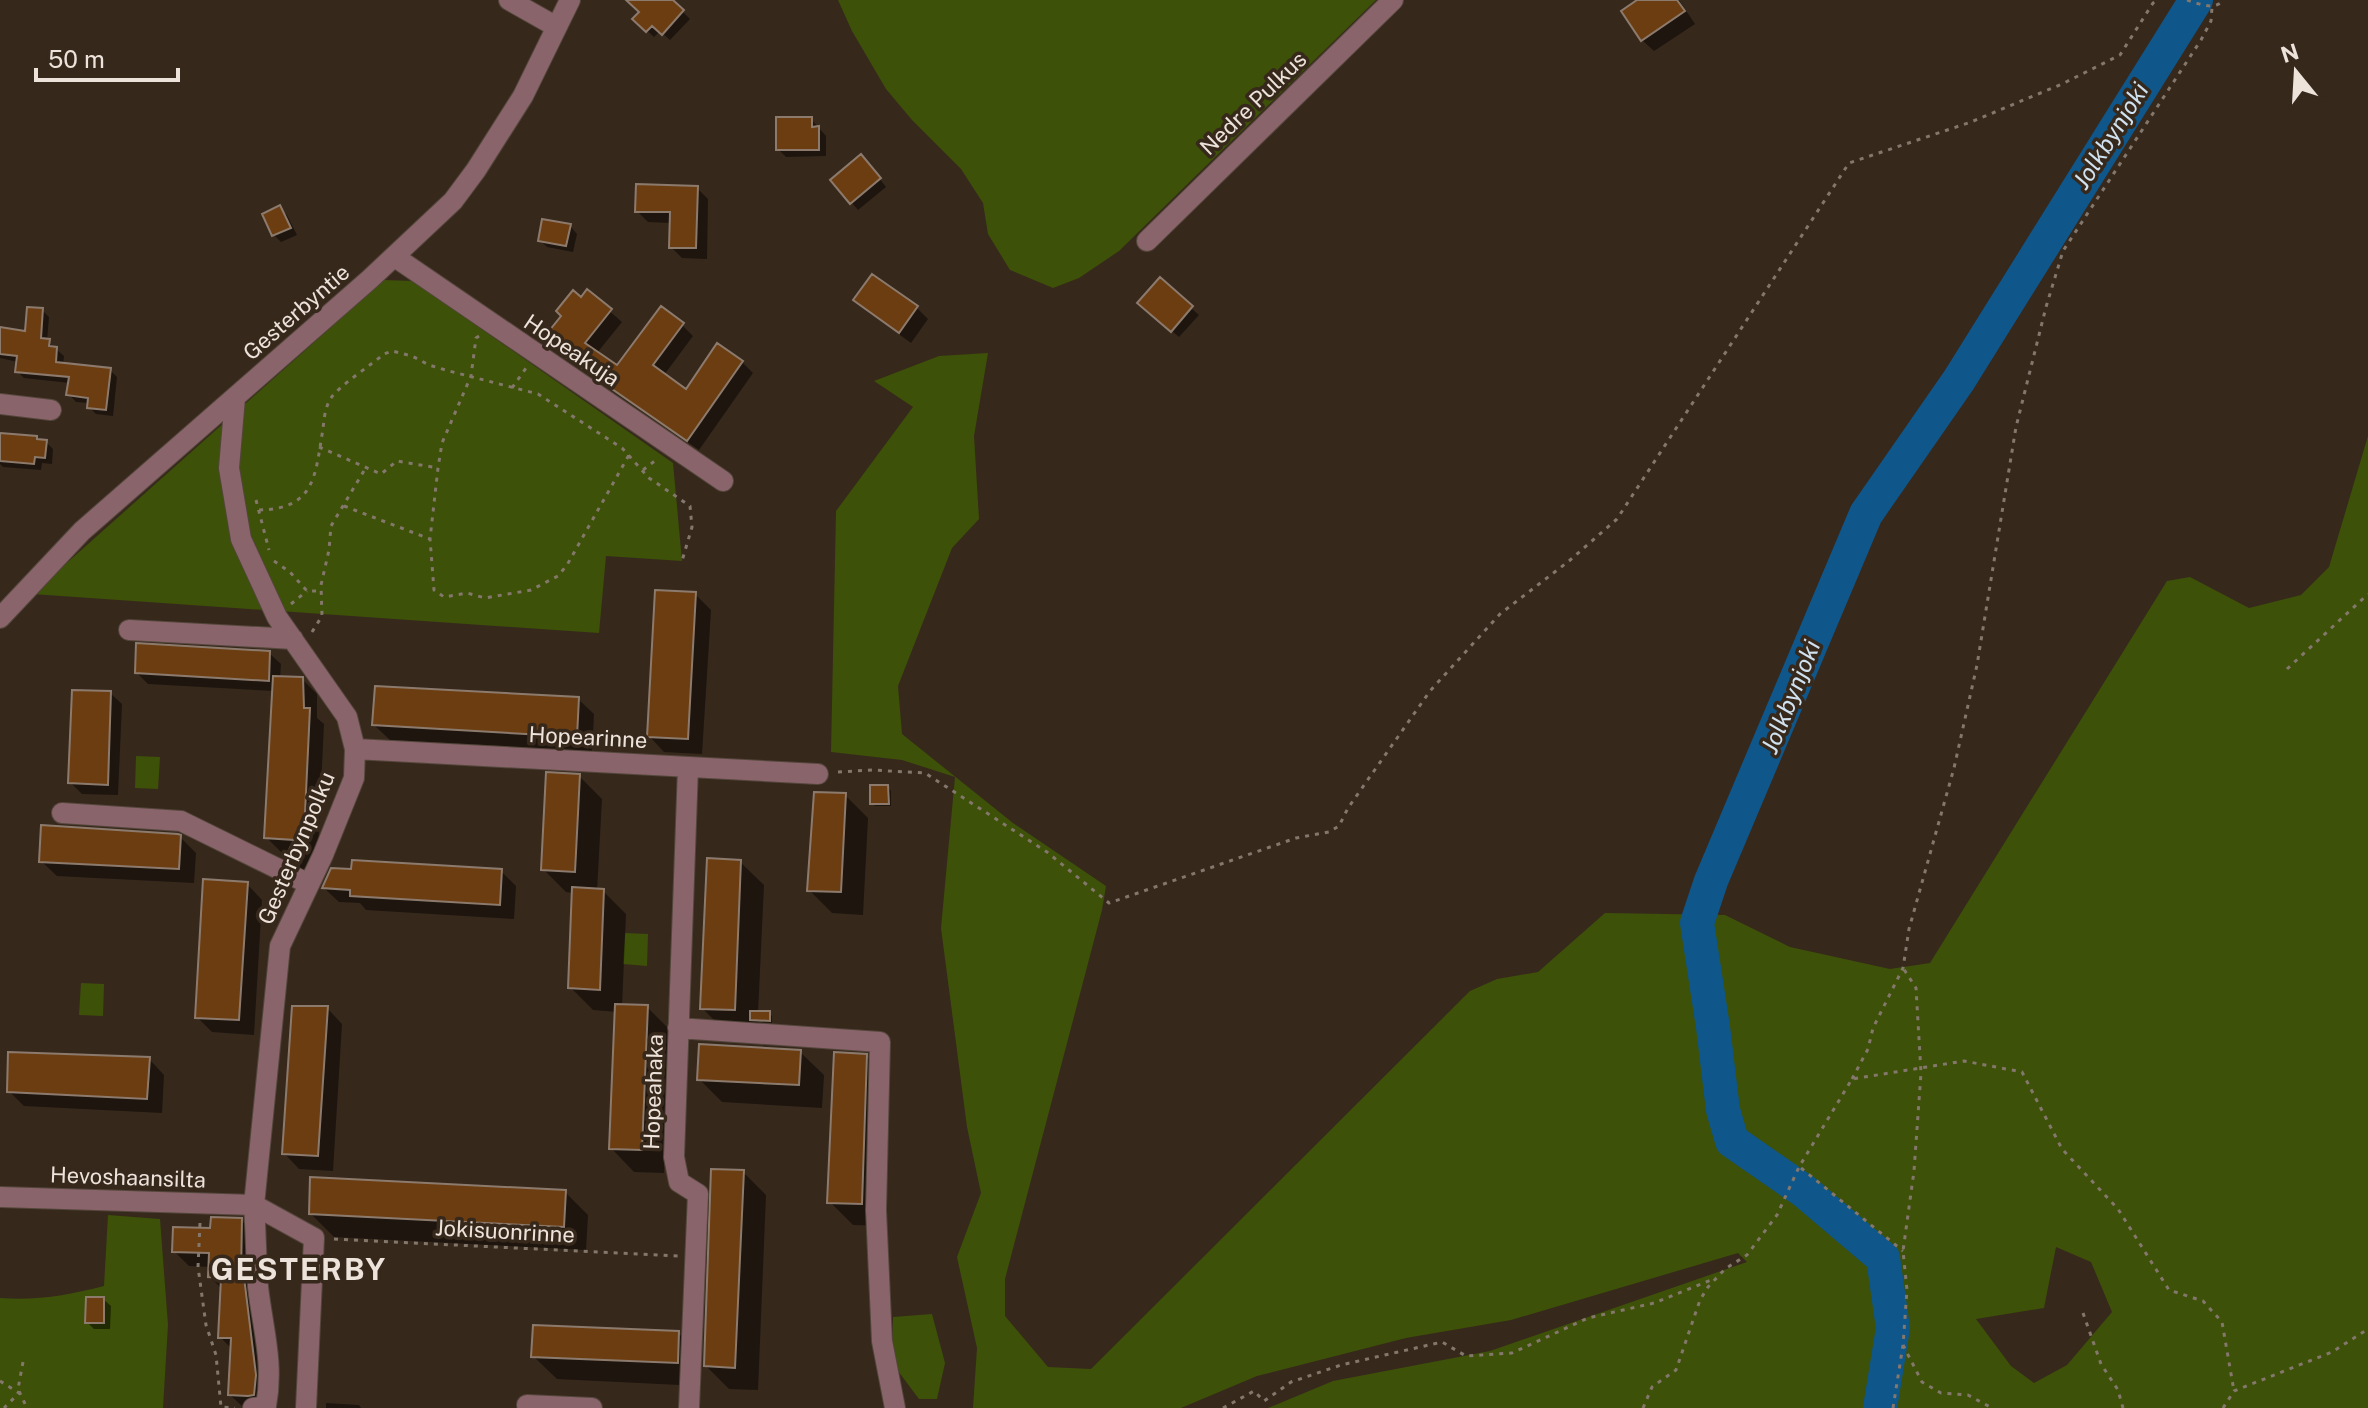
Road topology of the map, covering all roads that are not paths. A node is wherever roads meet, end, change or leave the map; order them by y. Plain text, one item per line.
1 (509, 0) edge
2 (570, 0) edge
3 (1393, 0) edge
4 (555, 26) junction
5 (1147, 241) dead end
6 (395, 257) junction
7 (235, 398) junction
8 (0, 404) edge
9 (51, 410) dead end
10 (723, 481) dead end
11 (1, 614) edge
12 (129, 630) dead end
13 (293, 639) junction
14 (355, 749) junction
15 (688, 767) junction
16 (818, 774) road end
17 (62, 813) dead end
18 (309, 884) junction
19 (678, 1028) junction
20 (0, 1197) edge
21 (254, 1205) junction
22 (527, 1405) dead end
23 (253, 1408) edge
24 (306, 1408) edge
25 (580, 1408) edge
26 (592, 1408) edge
27 (689, 1408) edge
28 (895, 1408) edge

1 - 4 street
2 - 4 street, Gesterbyntie
3 - 5 street, Nedre Pulkus
4 - 6 street, Gesterbyntie
6 - 7 street, Gesterbyntie
6 - 10 street, Hopeakuja
7 - 11 street, Gesterbyntie
7 - 13 street, Gesterbynpolku
8 - 9 street
12 - 13 street
13 - 14 street, Gesterbynpolku
14 - 15 street, Hopearinne
14 - 18 street, Gesterbynpolku
15 - 16 street, Hopearinne
15 - 19 street, Hopeahaka
17 - 18 street
18 - 21 street, Gesterbynpolku
19 - 27 street, Hopeahaka
19 - 28 street
20 - 21 street, Hevoshaansilta
21 - 23 street, Gesterbynpolku
21 - 24 street
22 - 25 street
25 - 26 street

